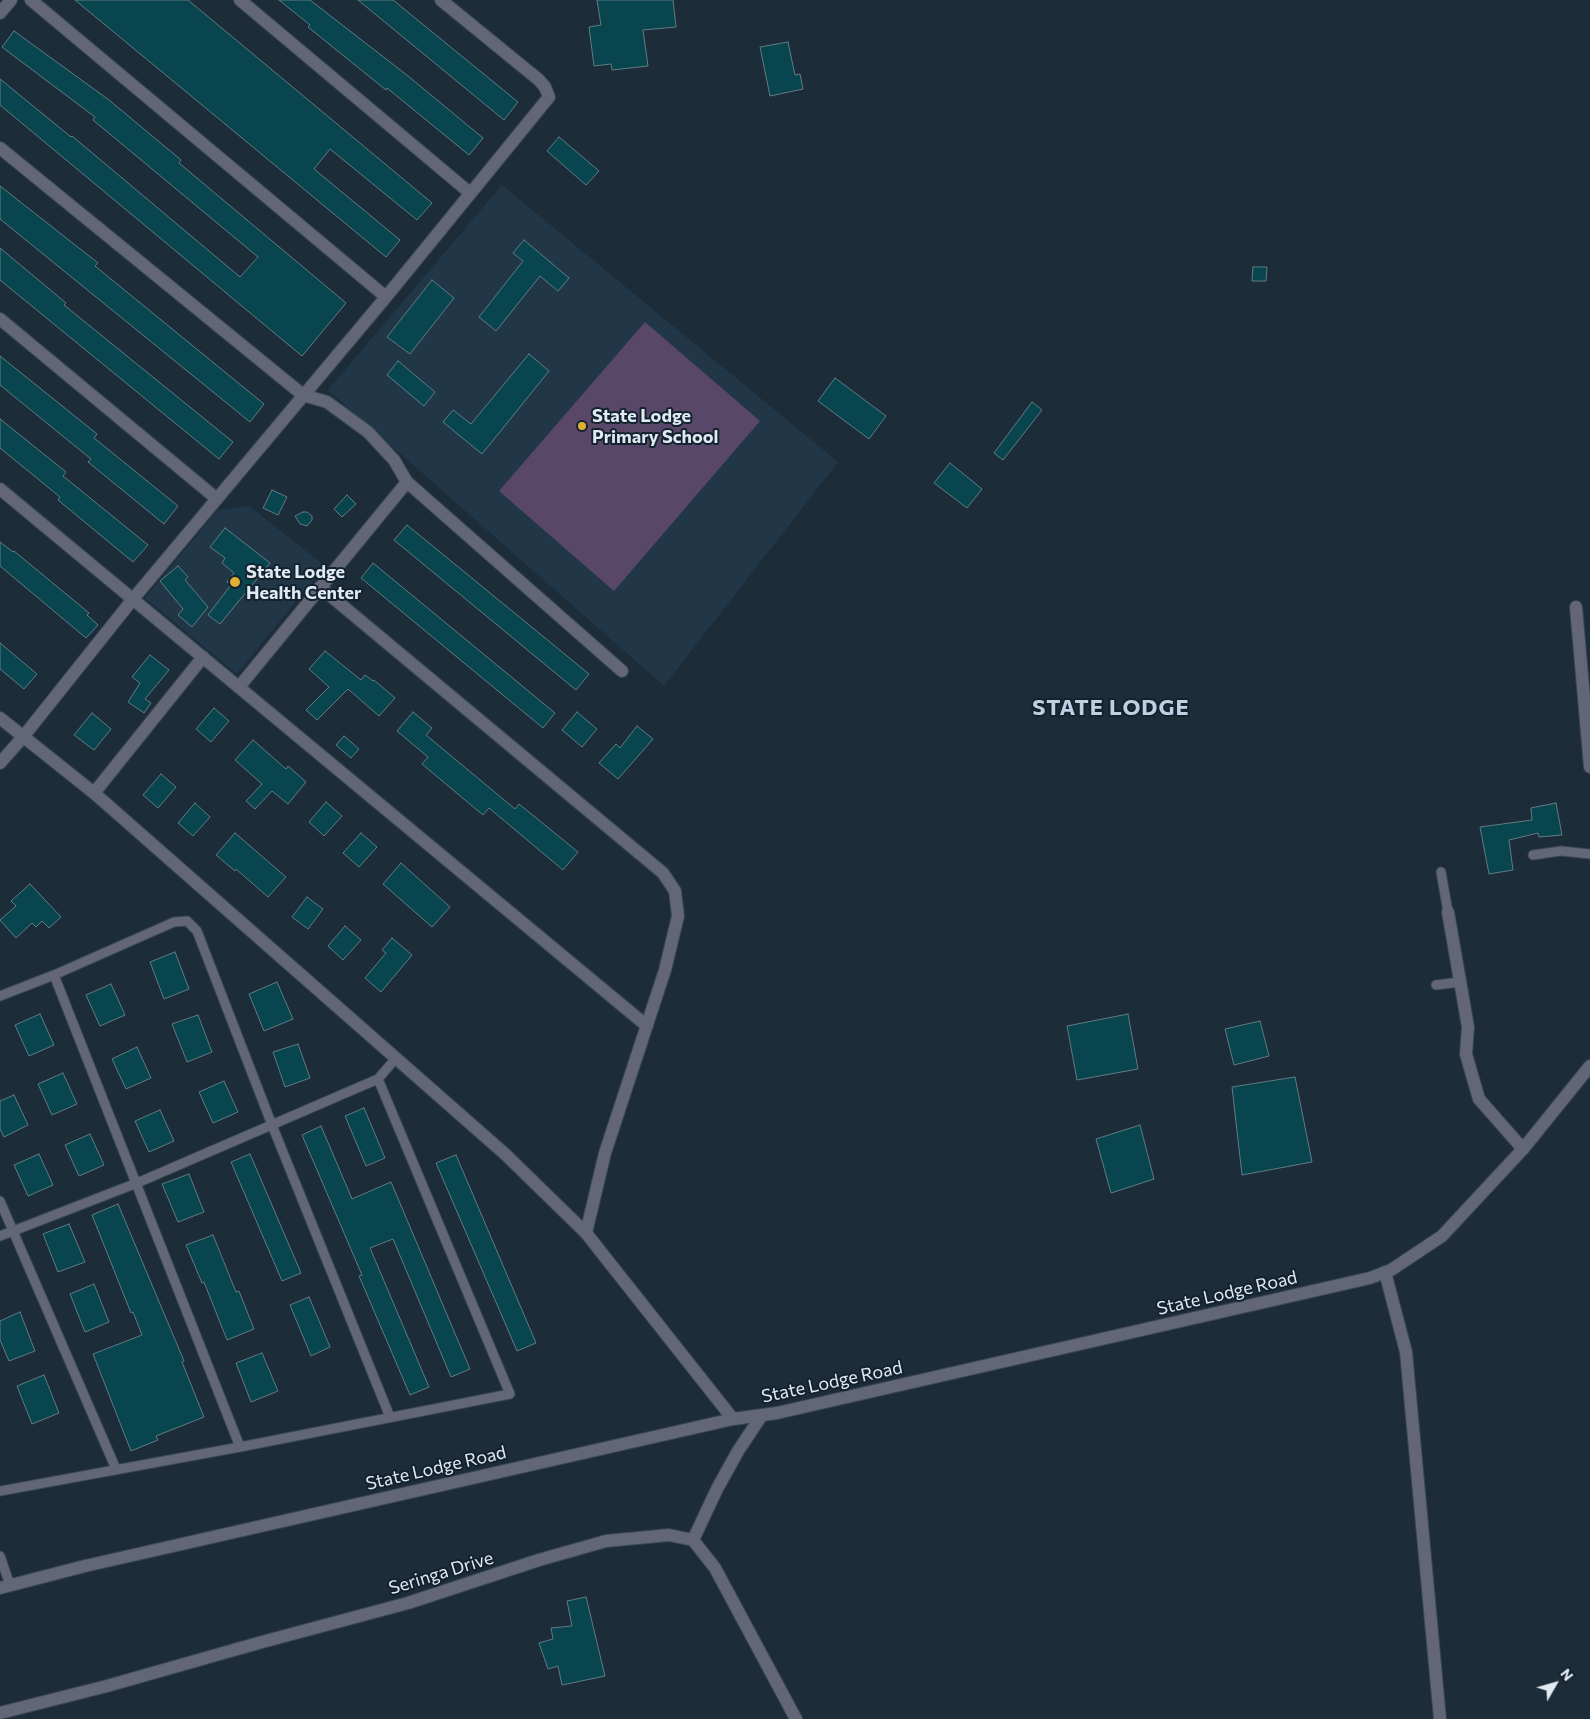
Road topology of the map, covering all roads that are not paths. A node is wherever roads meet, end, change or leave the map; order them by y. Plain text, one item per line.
1 (11, 0) edge
2 (31, 0) edge
3 (240, 0) edge
4 (441, 0) edge
5 (0, 13) edge
6 (0, 148) edge
7 (470, 192) junction
8 (386, 296) junction
9 (0, 319) edge
10 (303, 396) junction
11 (407, 482) junction
12 (0, 490) edge
13 (217, 499) junction
14 (320, 588) junction
15 (133, 599) junction
16 (1576, 607) dead end
17 (203, 658) junction
18 (622, 671) dead end
19 (239, 687) junction
20 (0, 718) edge
21 (23, 737) junction
22 (0, 763) edge
23 (1590, 767) edge
24 (94, 793) junction
25 (1590, 854) edge
26 (1533, 855) dead end
27 (1441, 872) dead end
28 (1448, 912) joint
29 (54, 975) junction
30 (1460, 982) junction
31 (1436, 985) dead end
32 (0, 996) edge
33 (647, 1026) junction
34 (396, 1058) junction
35 (1590, 1066) edge
36 (378, 1079) junction
37 (272, 1125) junction
38 (1523, 1149) junction
39 (136, 1183) junction
40 (0, 1201) edge
41 (13, 1232) junction
42 (586, 1233) junction
43 (0, 1236) edge
44 (1385, 1272) junction
45 (762, 1415) junction
46 (390, 1417) junction
47 (734, 1419) junction
48 (240, 1447) junction
49 (116, 1469) junction
50 (0, 1491) edge
51 (693, 1540) junction
52 (0, 1556) edge
53 (5, 1587) edge
54 (0, 1713) edge
55 (796, 1719) edge
56 (1440, 1719) edge

1 - 5 street
2 - 8 street
3 - 7 street
4 - 7 street
6 - 10 street
7 - 8 street
8 - 10 street
9 - 13 street
10 - 11 street
10 - 13 street
11 - 14 street
11 - 18 street
12 - 15 street
13 - 15 street
14 - 19 street
14 - 33 street
15 - 17 street
15 - 21 street
16 - 23 street
17 - 19 street
17 - 24 street
19 - 33 street
20 - 21 street
21 - 22 street
21 - 24 street
24 - 34 street
25 - 26 lane
27 - 28 lane
28 - 30 street
29 - 32 lane
29 - 37 lane
29 - 39 lane
30 - 31 lane
30 - 38 street
33 - 42 street
34 - 36 lane
34 - 42 street
35 - 38 street, State Lodge Road
36 - 37 lane
36 - 46 lane
37 - 39 lane
37 - 46 lane
38 - 44 street, State Lodge Road
39 - 41 lane
39 - 48 lane
40 - 41 lane
41 - 43 lane
41 - 49 lane
42 - 47 street
44 - 45 street, State Lodge Road
44 - 56 street
45 - 47 street, State Lodge Road
45 - 51 street
46 - 48 lane
47 - 53 street, State Lodge Road
48 - 49 lane
49 - 50 lane
51 - 54 street, Seringa Drive
51 - 55 street
52 - 53 lane

